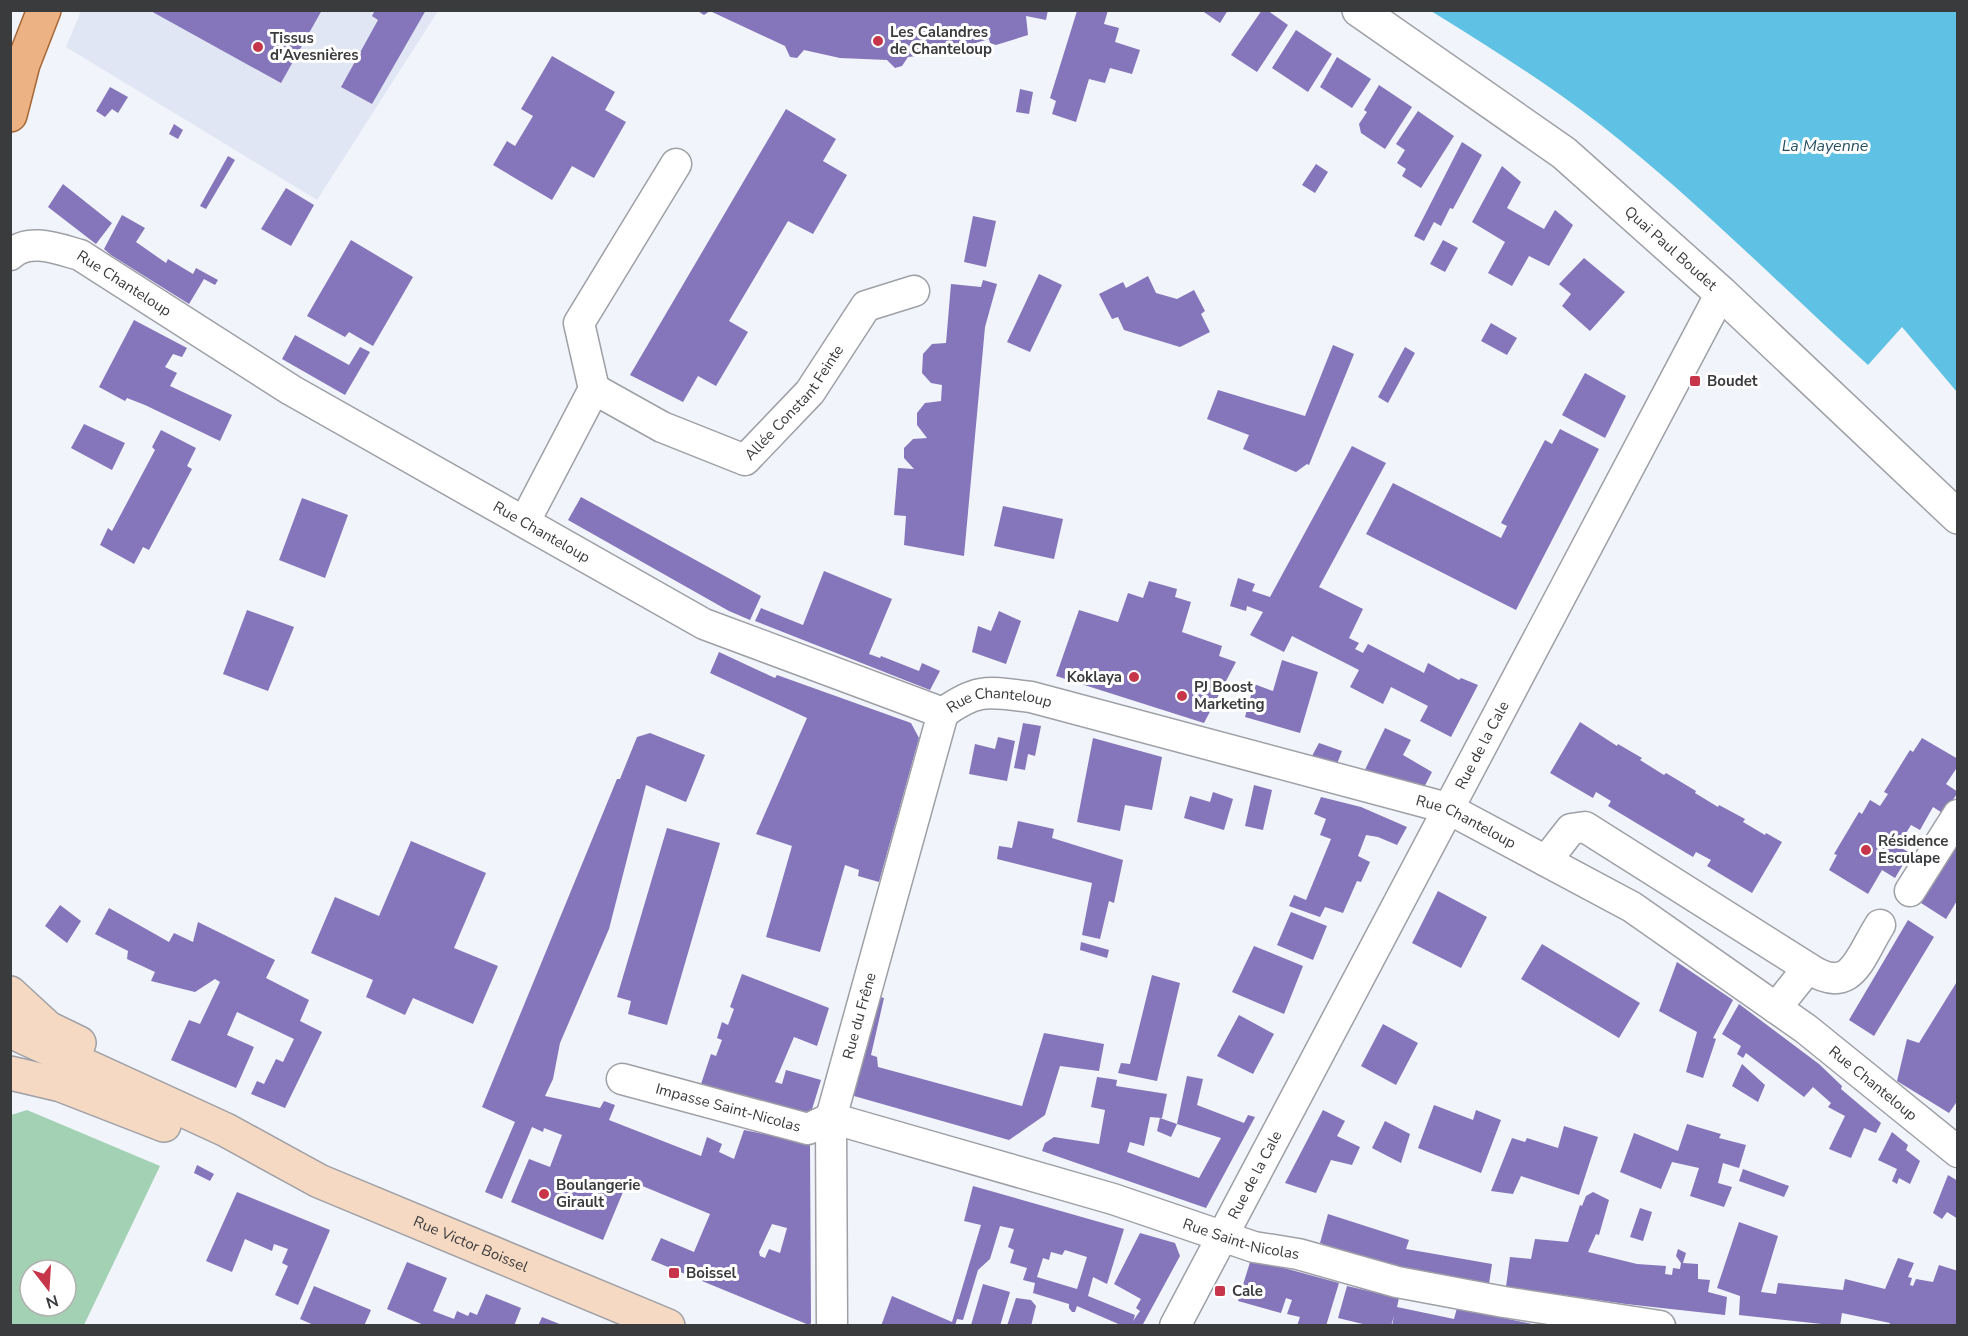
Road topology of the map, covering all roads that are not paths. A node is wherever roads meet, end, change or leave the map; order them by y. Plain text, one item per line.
1 (44, 10) edge
2 (1359, 10) edge
3 (10, 115) edge
4 (676, 164) dead end
5 (10, 255) edge
6 (914, 291) dead end
7 (1721, 293) junction
8 (594, 389) junction
9 (1958, 517) edge
10 (525, 521) junction
11 (943, 713) junction
12 (1447, 808) junction
13 (1958, 815) edge
14 (1546, 861) junction
15 (1910, 891) dead end
16 (1693, 895) junction
17 (1880, 925) dead end
18 (1669, 933) junction
19 (1808, 968) junction
20 (10, 993) edge
21 (1776, 1008) junction
22 (10, 1031) edge
23 (10, 1073) edge
24 (622, 1079) dead end
25 (831, 1118) junction
26 (1958, 1152) edge
27 (277, 1160) junction
28 (1223, 1236) junction
29 (668, 1326) edge
30 (832, 1326) edge
31 (1175, 1326) edge
32 (1660, 1326) edge

1 - 3 main road
2 - 7 street, Quai Paul Boudet
4 - 8 street
5 - 10 street, Rue Chanteloup
6 - 8 street, Allée Constant Feinte
7 - 9 street, Quai Paul Boudet
7 - 12 street, Rue de la Cale
8 - 10 street
10 - 11 street, Rue Chanteloup
11 - 12 street, Rue Chanteloup
11 - 25 street, Rue du Frêne
12 - 14 street, Rue Chanteloup
12 - 28 street, Rue de la Cale
13 - 15 street
14 - 16 street
14 - 18 street, Rue Chanteloup
16 - 18 street
16 - 19 street
17 - 19 street
18 - 21 street, Rue Chanteloup
19 - 21 street
20 - 27 main road
21 - 26 street, Rue Chanteloup
22 - 27 main road, Rue Victor Boissel
23 - 27 main road, Rue Victor Boissel
24 - 25 street, Impasse Saint-Nicolas
25 - 28 street, Rue Saint-Nicolas
25 - 30 street, Rue du Frêne
27 - 29 main road, Rue Victor Boissel
28 - 31 street, Rue de la Cale
28 - 32 street, Rue Saint-Nicolas

